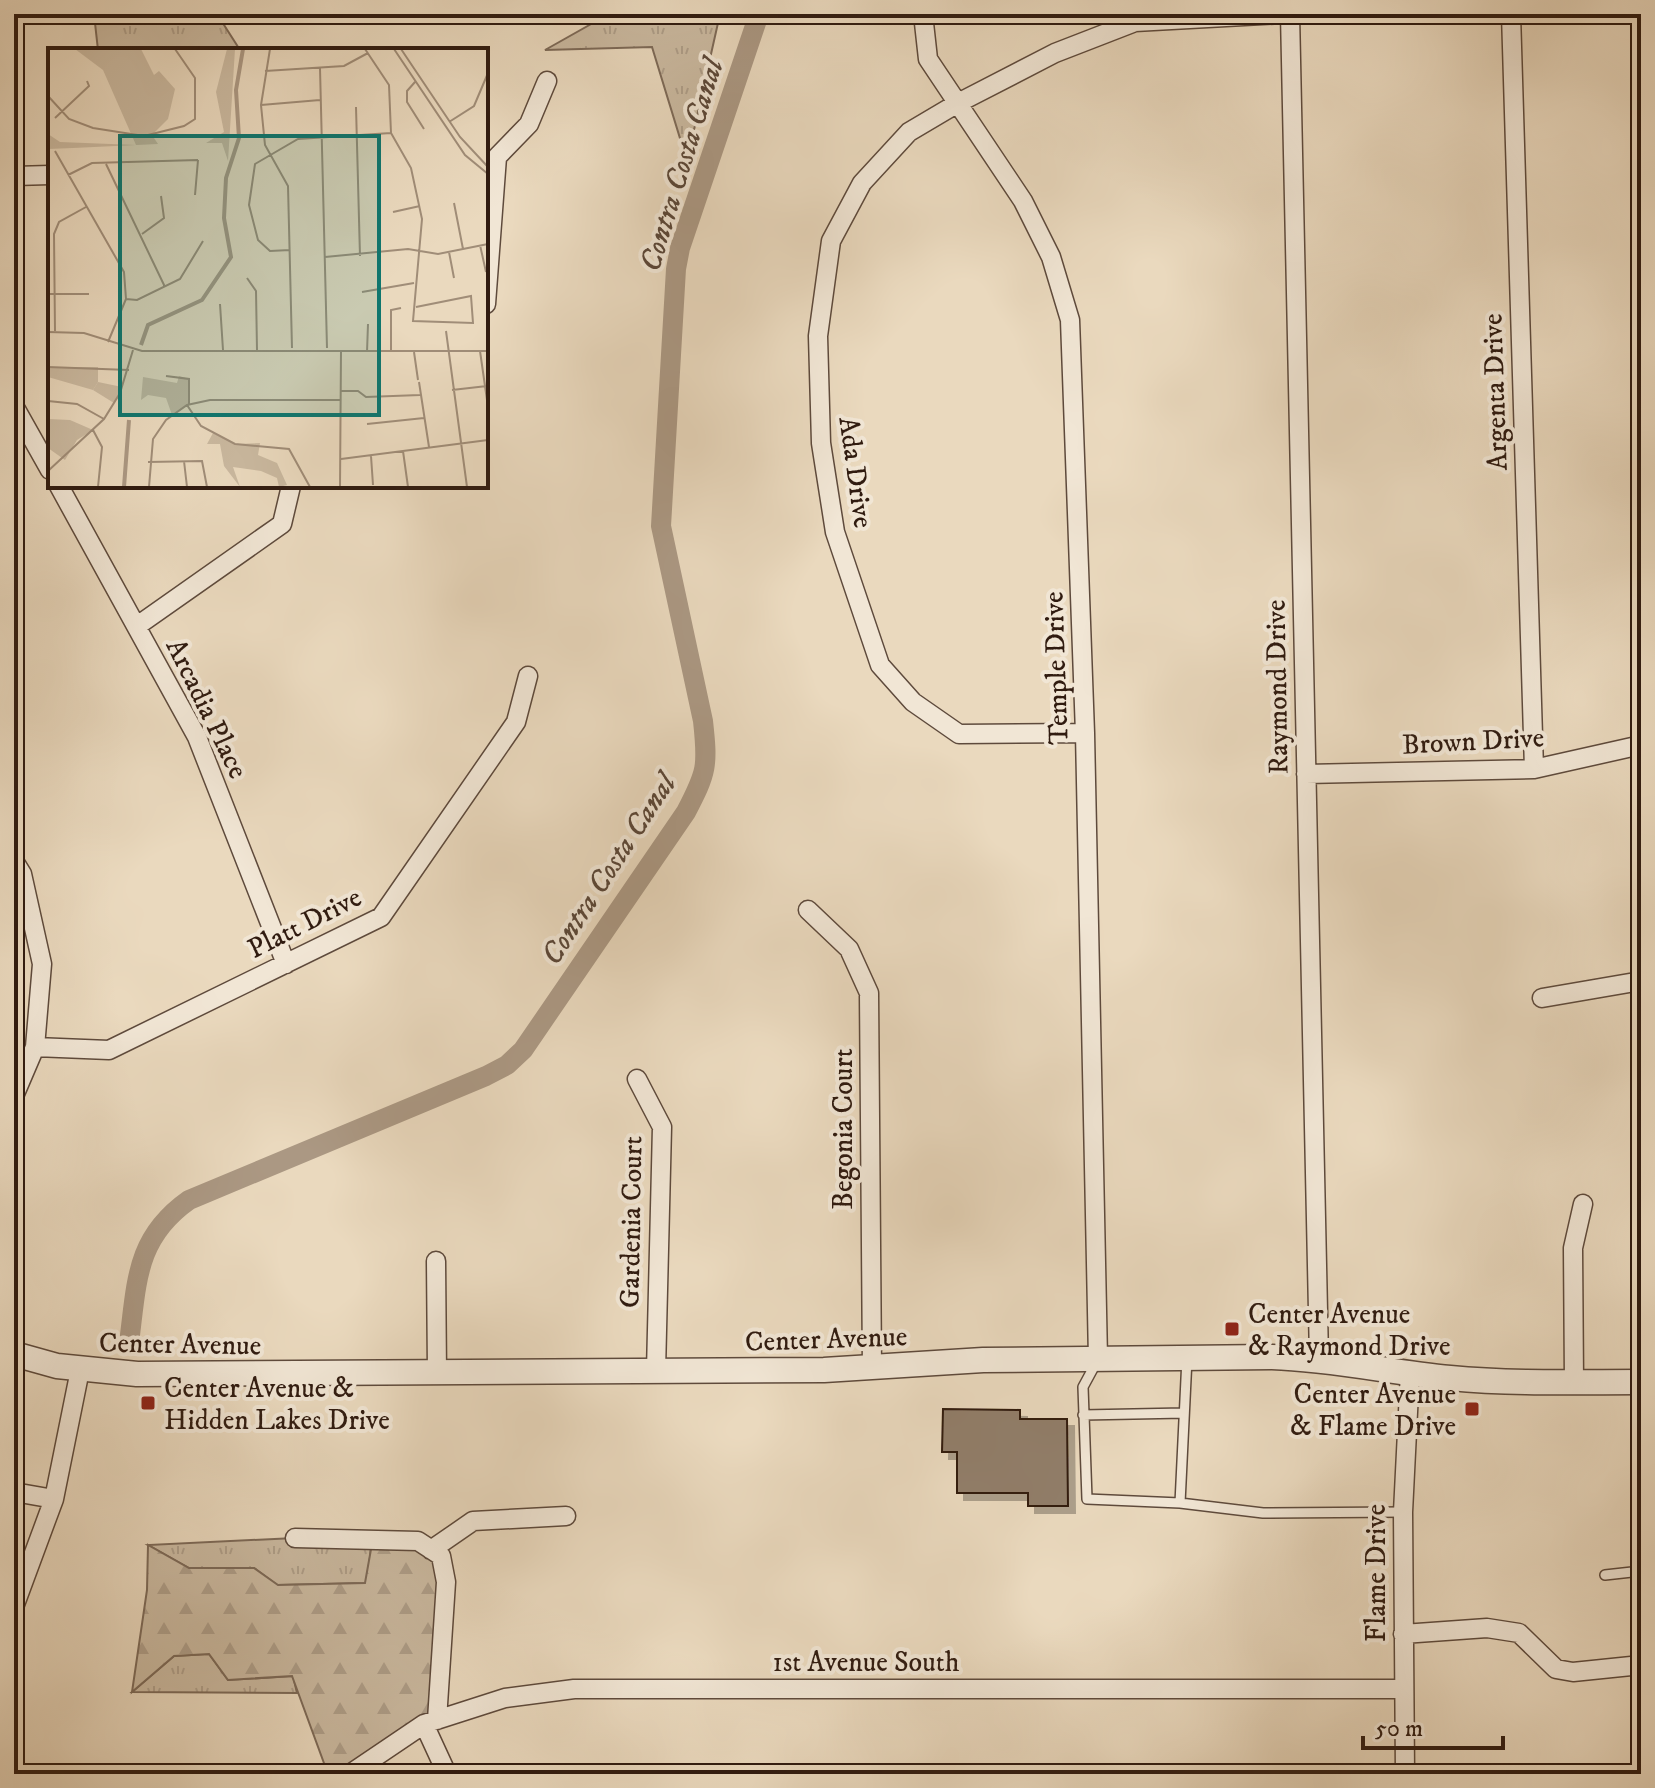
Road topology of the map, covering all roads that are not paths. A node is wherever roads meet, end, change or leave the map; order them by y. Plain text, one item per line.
1 (923, 14) edge
2 (1283, 14) edge
3 (1290, 14) edge
4 (1511, 14) edge
5 (547, 81) dead end
6 (958, 103) junction
7 (492, 157) edge
8 (48, 175) edge
9 (14, 176) edge
10 (488, 255) edge
11 (14, 406) edge
12 (48, 466) edge
13 (60, 488) edge
14 (291, 488) edge
15 (137, 626) junction
16 (528, 676) dead end
17 (1085, 733) junction
18 (1641, 745) edge
19 (1534, 769) junction
20 (1306, 774) junction
21 (14, 861) edge
22 (808, 910) dead end
23 (286, 964) junction
24 (1641, 981) edge
25 (1542, 998) dead end
26 (35, 1047) junction
27 (637, 1079) dead end
28 (14, 1096) edge
29 (1583, 1204) dead end
30 (436, 1261) dead end
31 (14, 1354) edge
32 (1187, 1358) junction
33 (1319, 1358) junction
34 (1098, 1359) junction
35 (872, 1369) junction
36 (80, 1370) junction
37 (656, 1371) junction
38 (1410, 1372) junction
39 (437, 1373) junction
40 (1574, 1382) junction
41 (1641, 1382) edge
42 (1184, 1413) junction
43 (1083, 1415) junction
44 (14, 1492) edge
45 (54, 1499) junction
46 (1180, 1503) junction
47 (1403, 1512) junction
48 (566, 1516) dead end
49 (295, 1538) dead end
50 (431, 1550) junction
51 (1641, 1571) edge
52 (1605, 1575) dead end
53 (14, 1607) edge
54 (1403, 1634) junction
55 (1641, 1665) edge
56 (1402, 1689) junction
57 (430, 1722) junction
58 (350, 1774) edge
59 (447, 1774) edge
60 (1405, 1774) edge

1 - 6 street, Temple Drive
2 - 6 street, Ada Drive
3 - 20 street, Raymond Drive
4 - 19 street, Argenta Drive
5 - 7 street
6 - 17 street, Temple Drive
6 - 17 street, Ada Drive
7 - 10 street
8 - 9 street
11 - 12 street
13 - 15 street, Arcadia Place
14 - 15 street
15 - 23 street, Arcadia Place
16 - 23 street, Platt Drive
17 - 34 street, Temple Drive
18 - 19 street, Brown Drive
19 - 20 street, Brown Drive
20 - 33 street, Raymond Drive
21 - 26 street
22 - 35 street, Begonia Court
23 - 26 street, Platt Drive
24 - 25 street
26 - 28 street
27 - 37 street, Gardenia Court
29 - 40 street
30 - 39 street
31 - 36 street, Center Avenue
32 - 33 street, Center Avenue
32 - 34 street, Center Avenue
32 - 42 lane
33 - 38 street, Center Avenue
34 - 35 street, Center Avenue
34 - 43 lane
35 - 37 street, Center Avenue
36 - 39 street, Center Avenue
36 - 45 street
37 - 39 street, Center Avenue
38 - 40 street, Center Avenue
38 - 47 street, Flame Drive
40 - 41 street, Center Avenue
42 - 43 lane
42 - 46 lane
43 - 46 lane
44 - 45 street
45 - 53 street
46 - 47 lane
47 - 54 street, Flame Drive
48 - 50 street
49 - 50 street
50 - 57 street
51 - 52 lane
54 - 55 street
54 - 56 street, Flame Drive
56 - 57 street, 1st Avenue South
56 - 60 street, Flame Drive
57 - 58 street, 1st Avenue South
57 - 59 street

